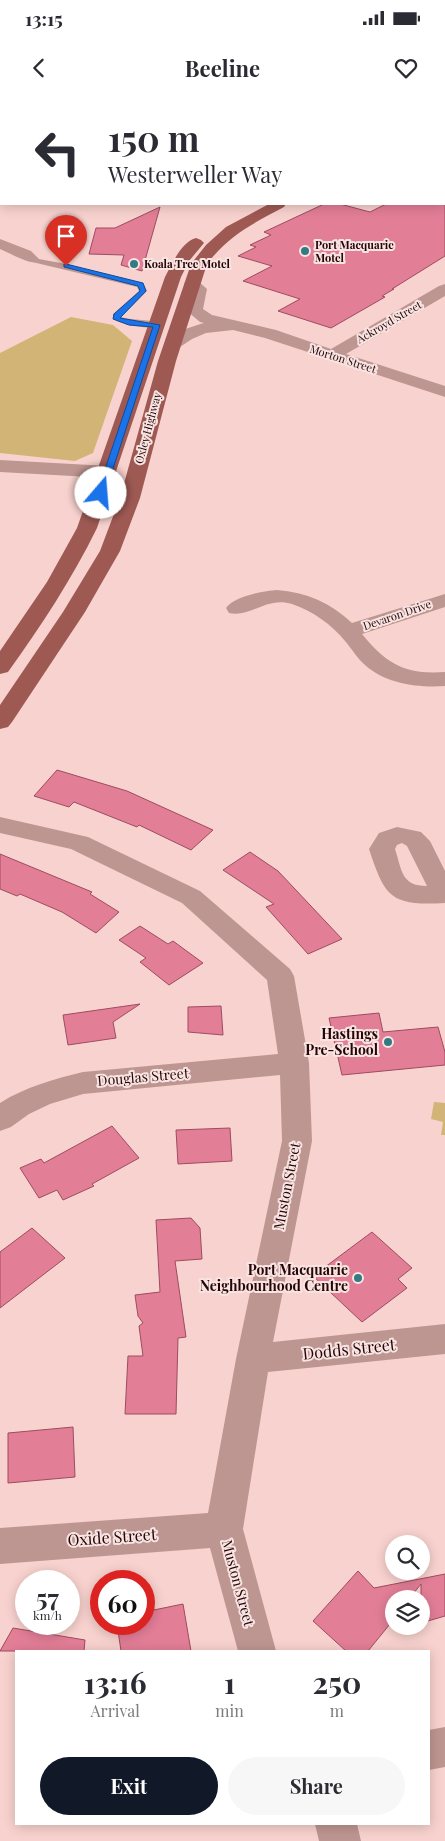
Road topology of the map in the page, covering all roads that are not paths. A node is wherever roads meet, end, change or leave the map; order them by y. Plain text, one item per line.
1 (250, 205) edge
2 (277, 205) edge
3 (0, 244) edge
4 (31, 260) joint
5 (192, 284) junction
6 (445, 289) edge
7 (157, 325) junction
8 (241, 328) junction
9 (174, 343) junction
10 (332, 355) junction
11 (445, 392) edge
12 (0, 466) edge
13 (108, 472) junction
14 (136, 473) junction
15 (445, 600) edge
16 (237, 608) dead end
17 (349, 631) junction
18 (0, 667) edge
19 (445, 679) edge
20 (0, 722) edge
21 (0, 825) edge
22 (294, 1063) junction
23 (0, 1119) edge
24 (445, 1339) edge
25 (254, 1358) junction
26 (224, 1529) junction
27 (0, 1546) edge
28 (256, 1650) edge
29 (445, 1747) edge
30 (430, 1750) edge
31 (336, 1825) edge
32 (340, 1841) edge

1 - 7 main road, Oxley Highway
2 - 5 main road, Oxley Highway
3 - 4 street
4 - 7 lane
5 - 8 street, Morton Street
5 - 9 main road, Oxley Highway
6 - 10 street, Ackroyd Street
7 - 13 main road, Oxley Highway
8 - 9 street, Morton Street
8 - 10 street, Morton Street
9 - 14 main road, Oxley Highway
10 - 11 street, Morton Street
12 - 13 street
13 - 14 main road
13 - 18 main road, Oxley Highway
14 - 20 main road, Oxley Highway
15 - 17 street, Devaron Drive
16 - 17 street, Devaron Drive
17 - 19 street, Devaron Drive
21 - 22 street, Muston Street
22 - 23 street, Douglas Street
22 - 25 street, Muston Street
24 - 25 street, Dodds Street
25 - 26 street, Muston Street
26 - 27 street, Oxide Street
26 - 28 street, Muston Street
29 - 30 street
31 - 32 street

